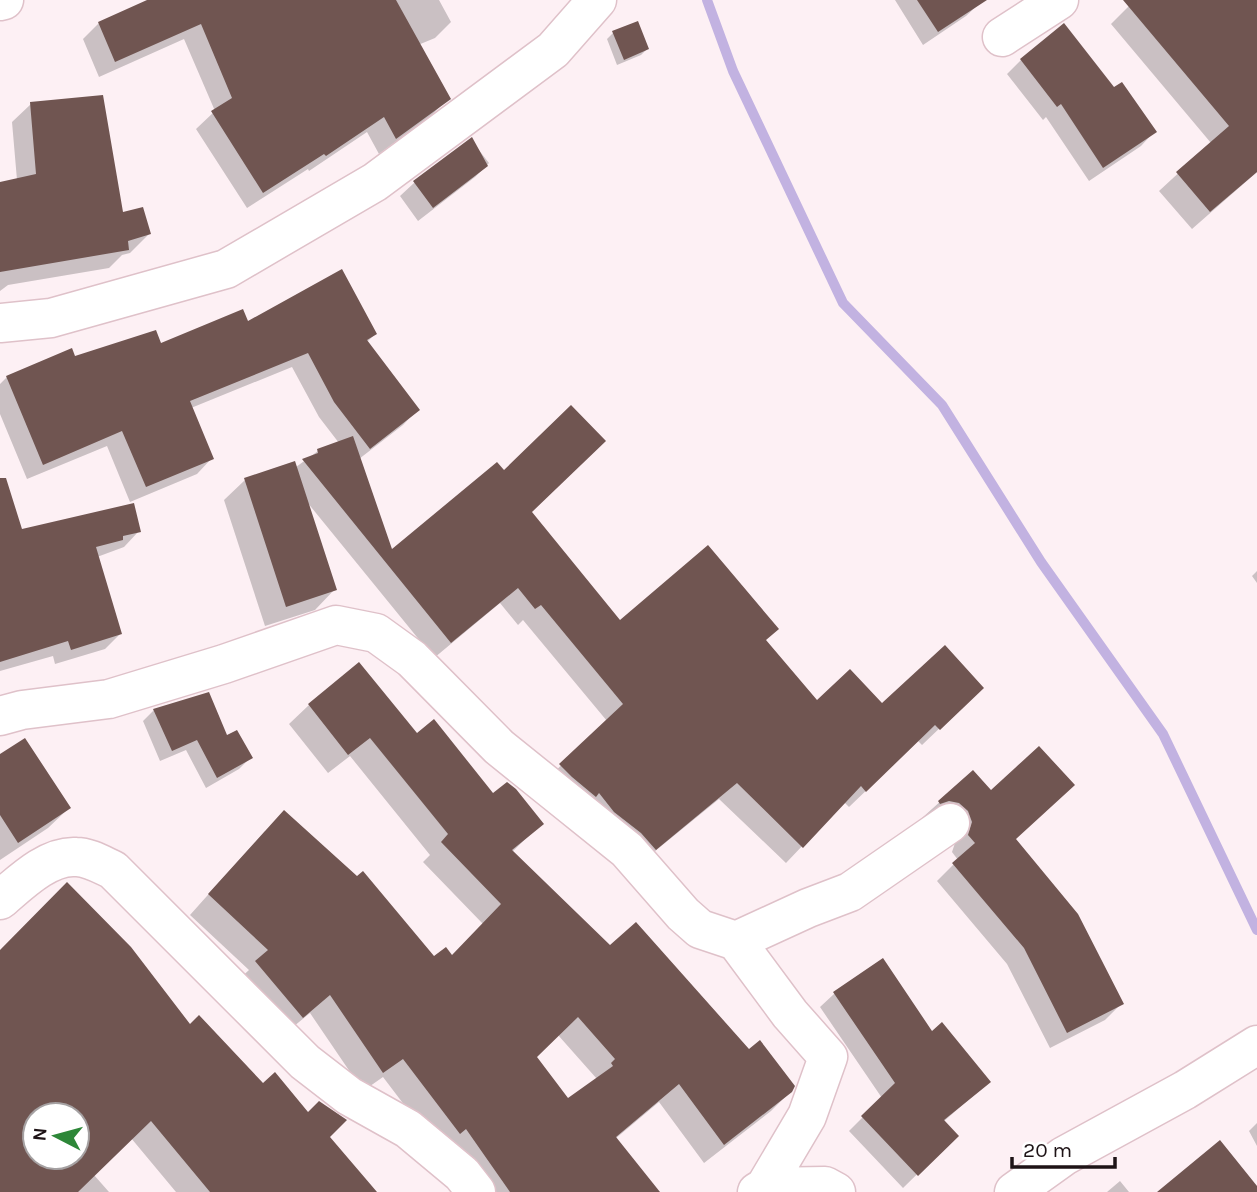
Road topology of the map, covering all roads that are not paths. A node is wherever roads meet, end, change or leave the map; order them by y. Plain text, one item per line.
1 (597, 0) edge
2 (1059, 0) edge
3 (1002, 37) dead end
4 (0, 323) edge
5 (0, 716) edge
6 (950, 822) dead end
7 (0, 900) edge
8 (736, 940) junction
9 (1257, 1045) edge
10 (761, 1190) edge
11 (476, 1192) edge
12 (836, 1192) edge
13 (1014, 1192) edge

1 - 4 street
2 - 3 street
5 - 8 street
6 - 8 street
7 - 11 street
8 - 10 street
9 - 13 street
10 - 12 street

